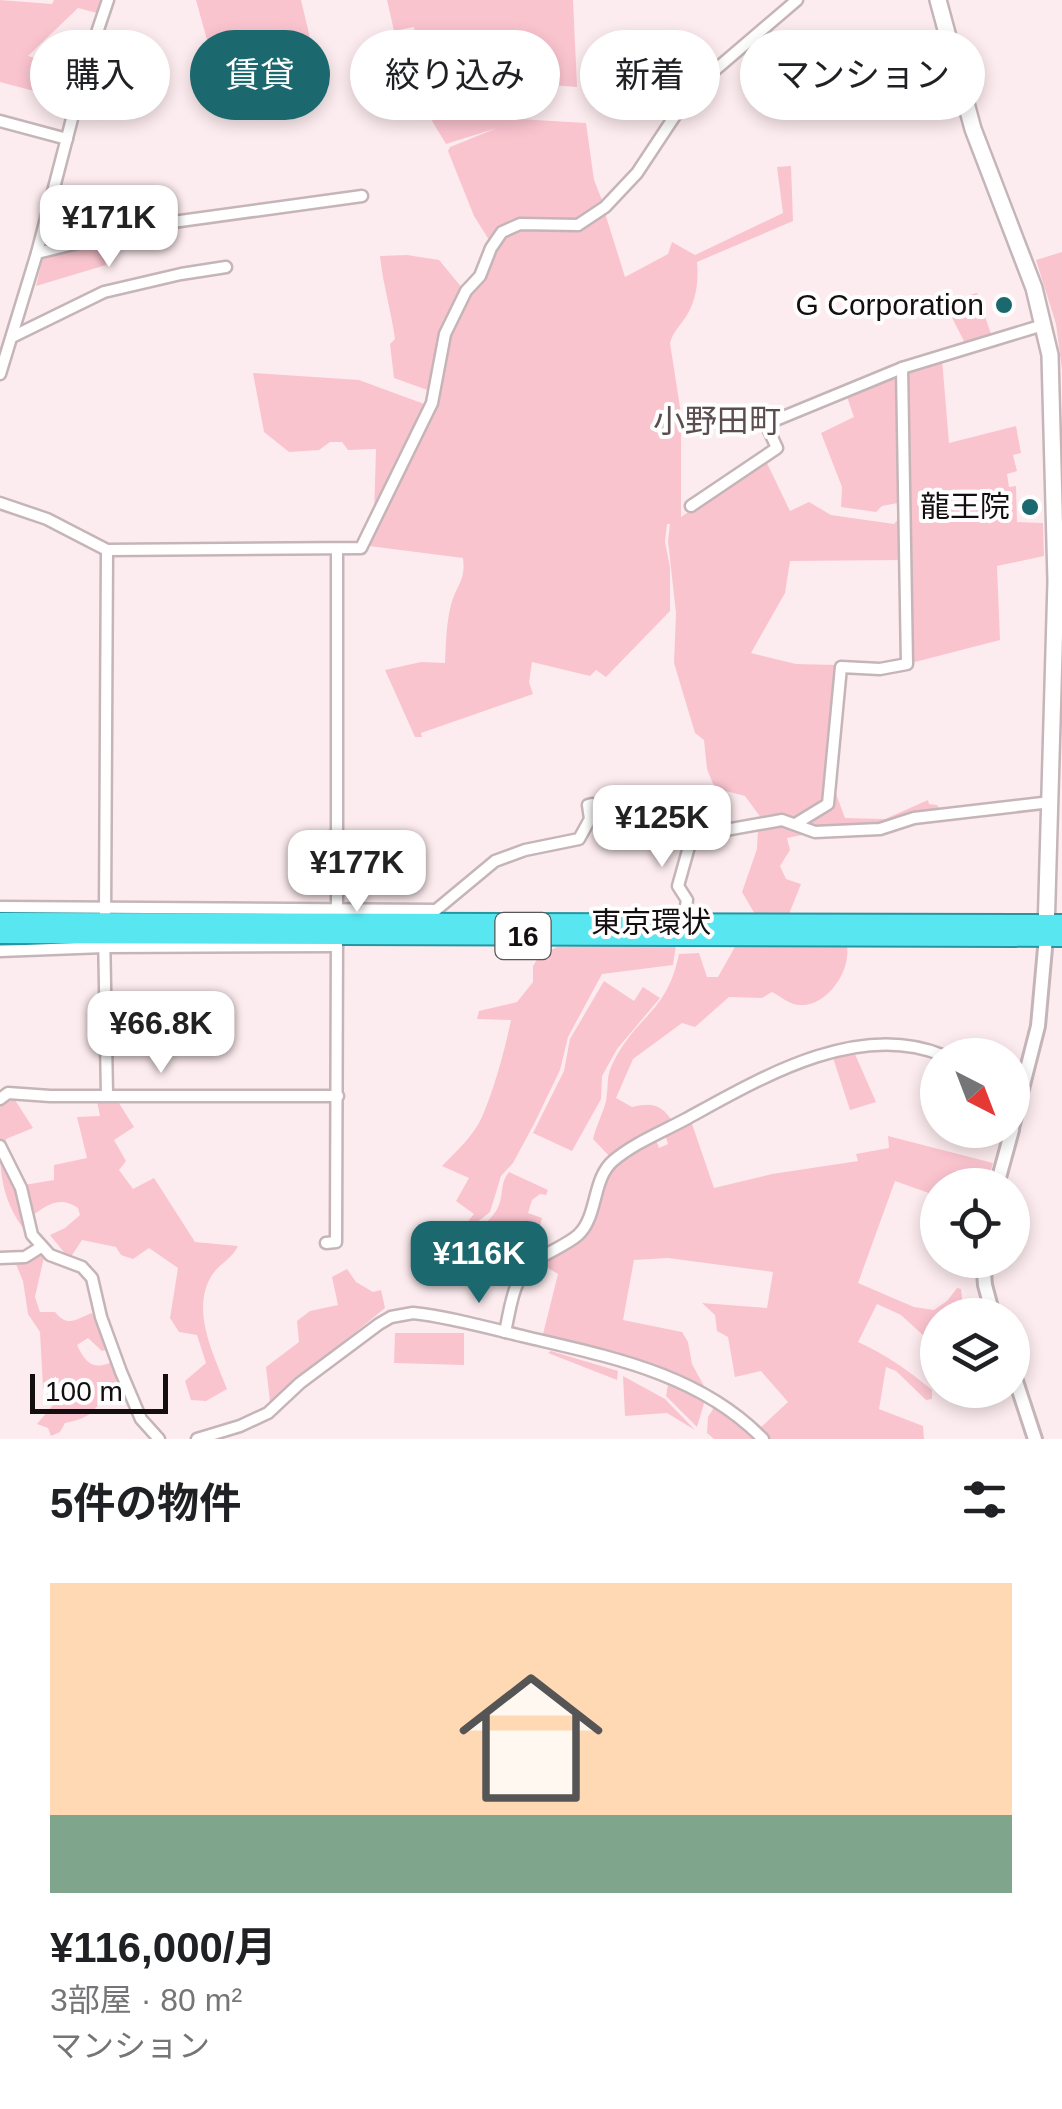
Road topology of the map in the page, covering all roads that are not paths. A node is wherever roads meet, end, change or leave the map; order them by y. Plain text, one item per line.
1 (108, 0) edge
2 (796, 0) edge
3 (938, 0) edge
4 (0, 122) edge
5 (67, 139) junction
6 (362, 196) dead end
7 (37, 253) junction
8 (226, 268) dead end
9 (1043, 325) junction
10 (12, 337) junction
11 (902, 368) junction
12 (0, 374) edge
13 (1057, 393) edge
14 (0, 504) edge
15 (692, 506) dead end
16 (337, 549) junction
17 (107, 550) junction
18 (1051, 802) junction
19 (797, 823) junction
20 (692, 836) junction
21 (0, 907) edge
22 (685, 912) dead end
23 (0, 922) edge
24 (104, 928) junction
25 (337, 928) junction
26 (1054, 931) edge
27 (0, 934) edge
28 (0, 951) edge
29 (1030, 1044) edge
30 (920, 1047) edge
31 (107, 1095) junction
32 (338, 1096) junction
33 (0, 1099) edge
34 (0, 1146) edge
35 (326, 1243) dead end
36 (41, 1247) junction
37 (0, 1258) edge
38 (505, 1332) junction
39 (1025, 1408) edge
40 (159, 1439) edge
41 (197, 1439) edge
42 (763, 1439) edge
43 (1035, 1439) edge

1 - 5 street
2 - 16 street
3 - 9 main road
4 - 5 street
5 - 7 street
6 - 7 street
7 - 10 street
8 - 10 street
9 - 11 street
9 - 13 main road
10 - 12 street
11 - 15 street
11 - 19 street
13 - 18 main road
14 - 17 street
16 - 17 street
16 - 25 street
17 - 24 street
18 - 19 street
18 - 26 main road
19 - 20 street
20 - 22 street
20 - 25 street
21 - 24 street
23 - 24 highway, 東京環状 / 16
24 - 25 highway, 東京環状 / 16
24 - 27 highway, 東京環状 / 16
24 - 28 street
24 - 31 street
25 - 26 highway, 東京環状 / 16
25 - 32 street
26 - 29 street
30 - 38 street
31 - 32 street
31 - 33 street
32 - 35 street
34 - 36 street
36 - 37 street
36 - 40 street
38 - 41 street
38 - 42 street
39 - 43 street

